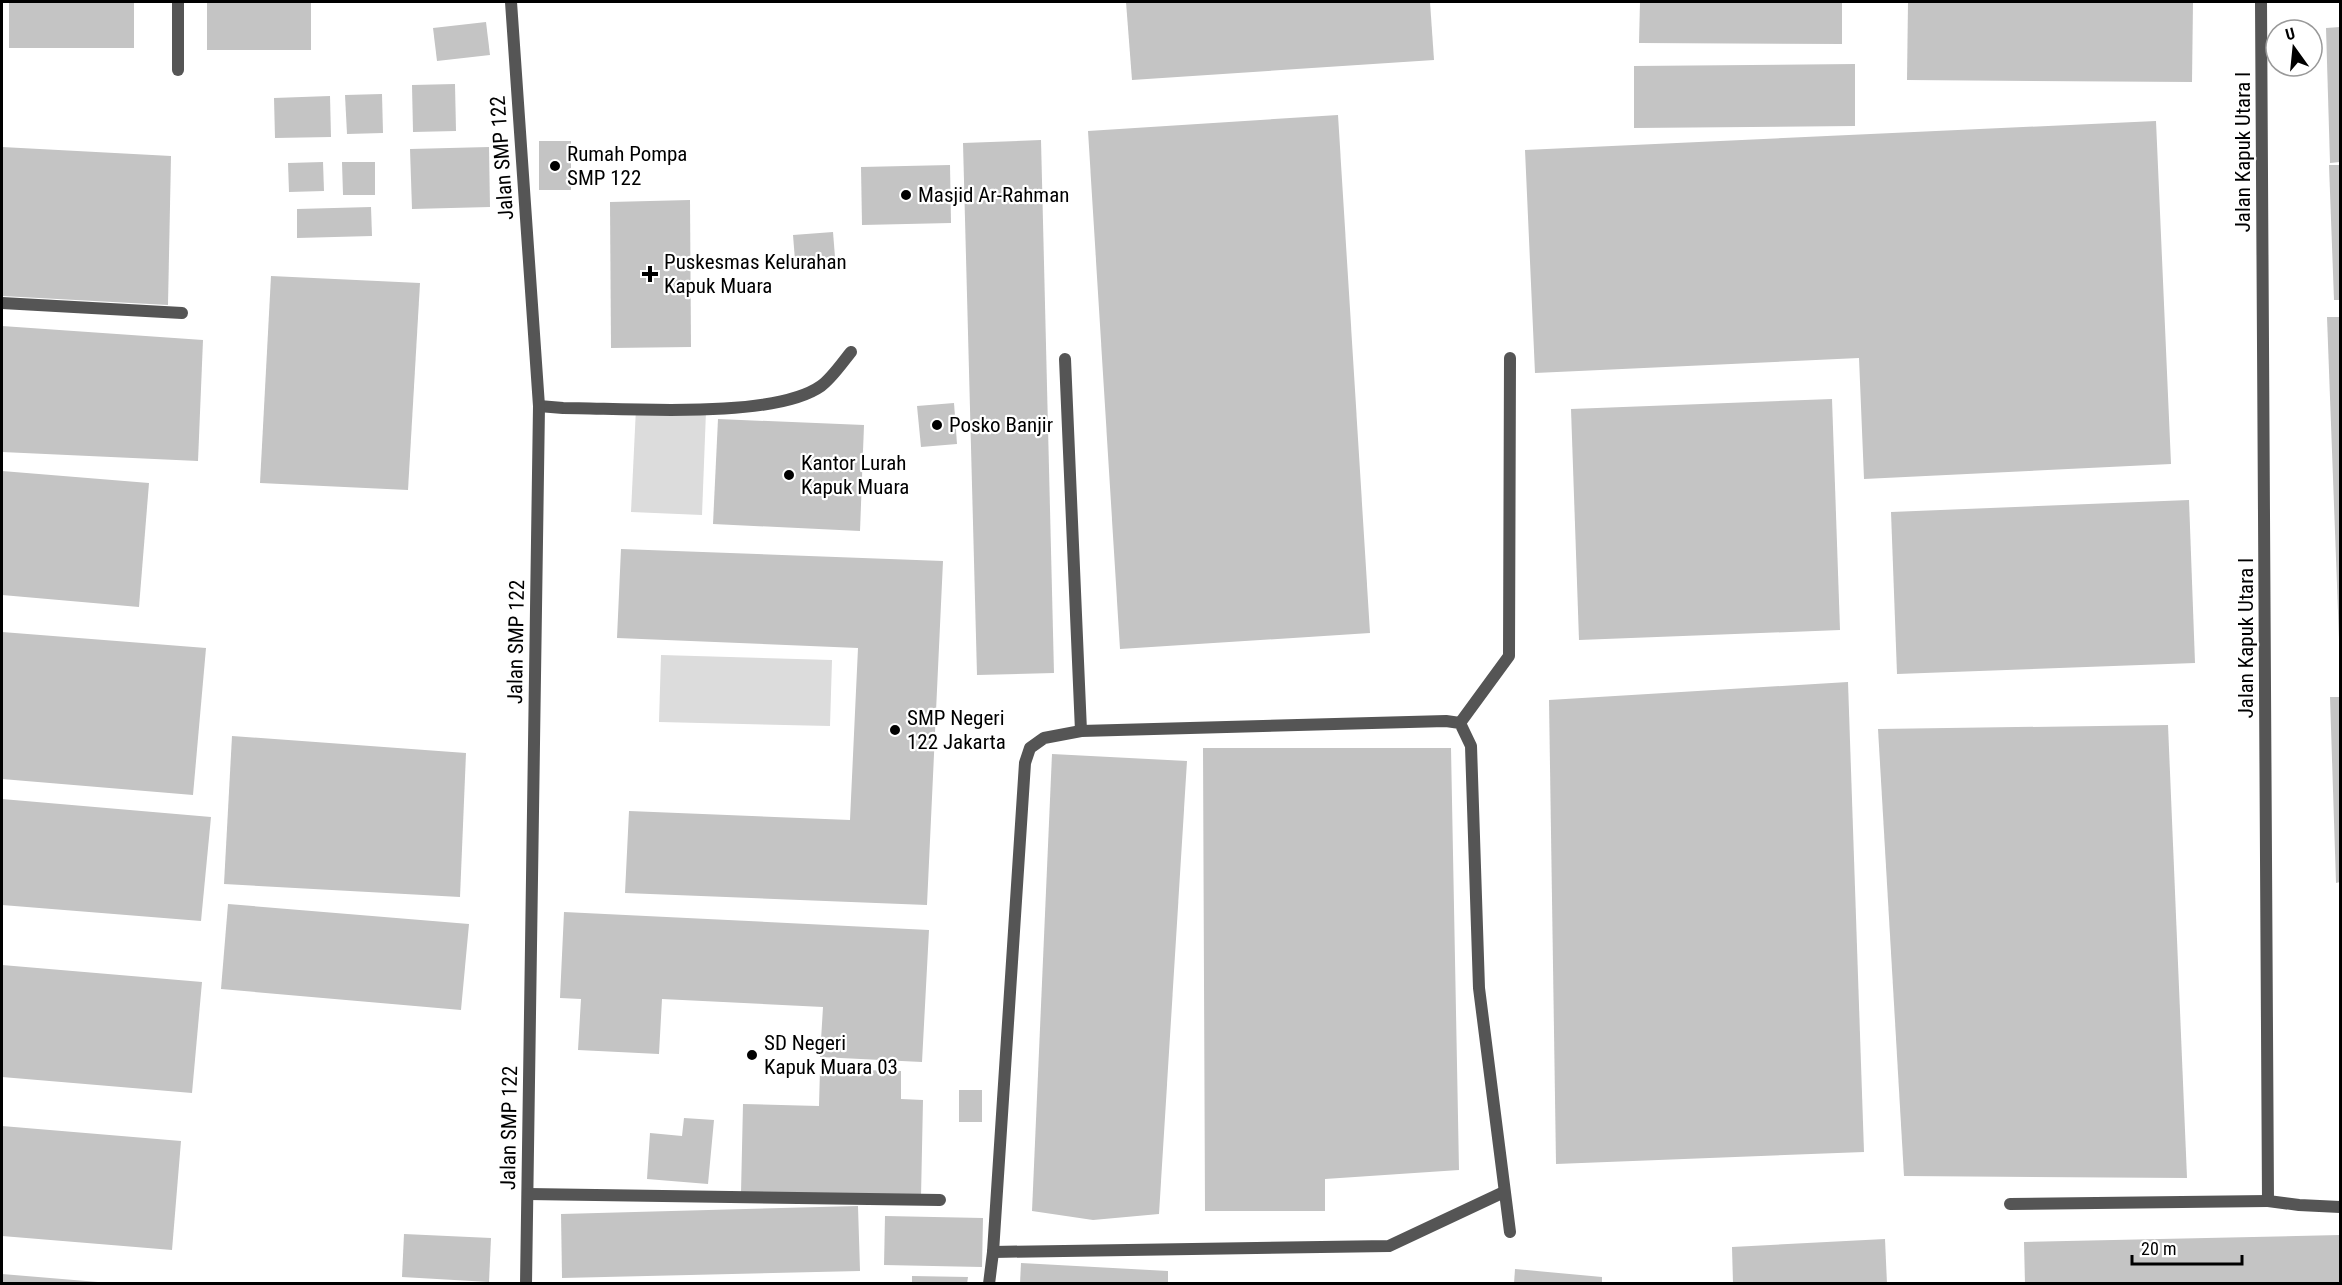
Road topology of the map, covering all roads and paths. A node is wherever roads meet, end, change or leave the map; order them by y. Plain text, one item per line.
1 (178, 2) edge
2 (511, 2) edge
3 (2261, 2) edge
4 (178, 70) dead end
5 (2, 303) edge
6 (182, 313) dead end
7 (851, 352) dead end
8 (1510, 358) dead end
9 (1065, 359) dead end
10 (538, 406) junction
11 (1460, 723) junction
12 (1081, 731) junction
13 (1504, 1192) junction
14 (528, 1194) junction
15 (940, 1200) dead end
16 (2268, 1201) junction
17 (2010, 1204) dead end
18 (2340, 1207) edge
19 (1510, 1232) dead end
20 (993, 1252) junction
21 (526, 1284) edge
22 (989, 1284) edge

1 - 4 street
2 - 10 street, Jalan SMP 122
3 - 16 street, Jalan Kapuk Utara I
5 - 6 street
7 - 10 street
8 - 11 street
9 - 12 street
10 - 14 street, Jalan SMP 122
11 - 12 street
11 - 13 street
12 - 20 street
13 - 19 street
13 - 20 street
14 - 15 street
14 - 21 street, Jalan SMP 122
16 - 17 street
16 - 18 street
20 - 22 street

